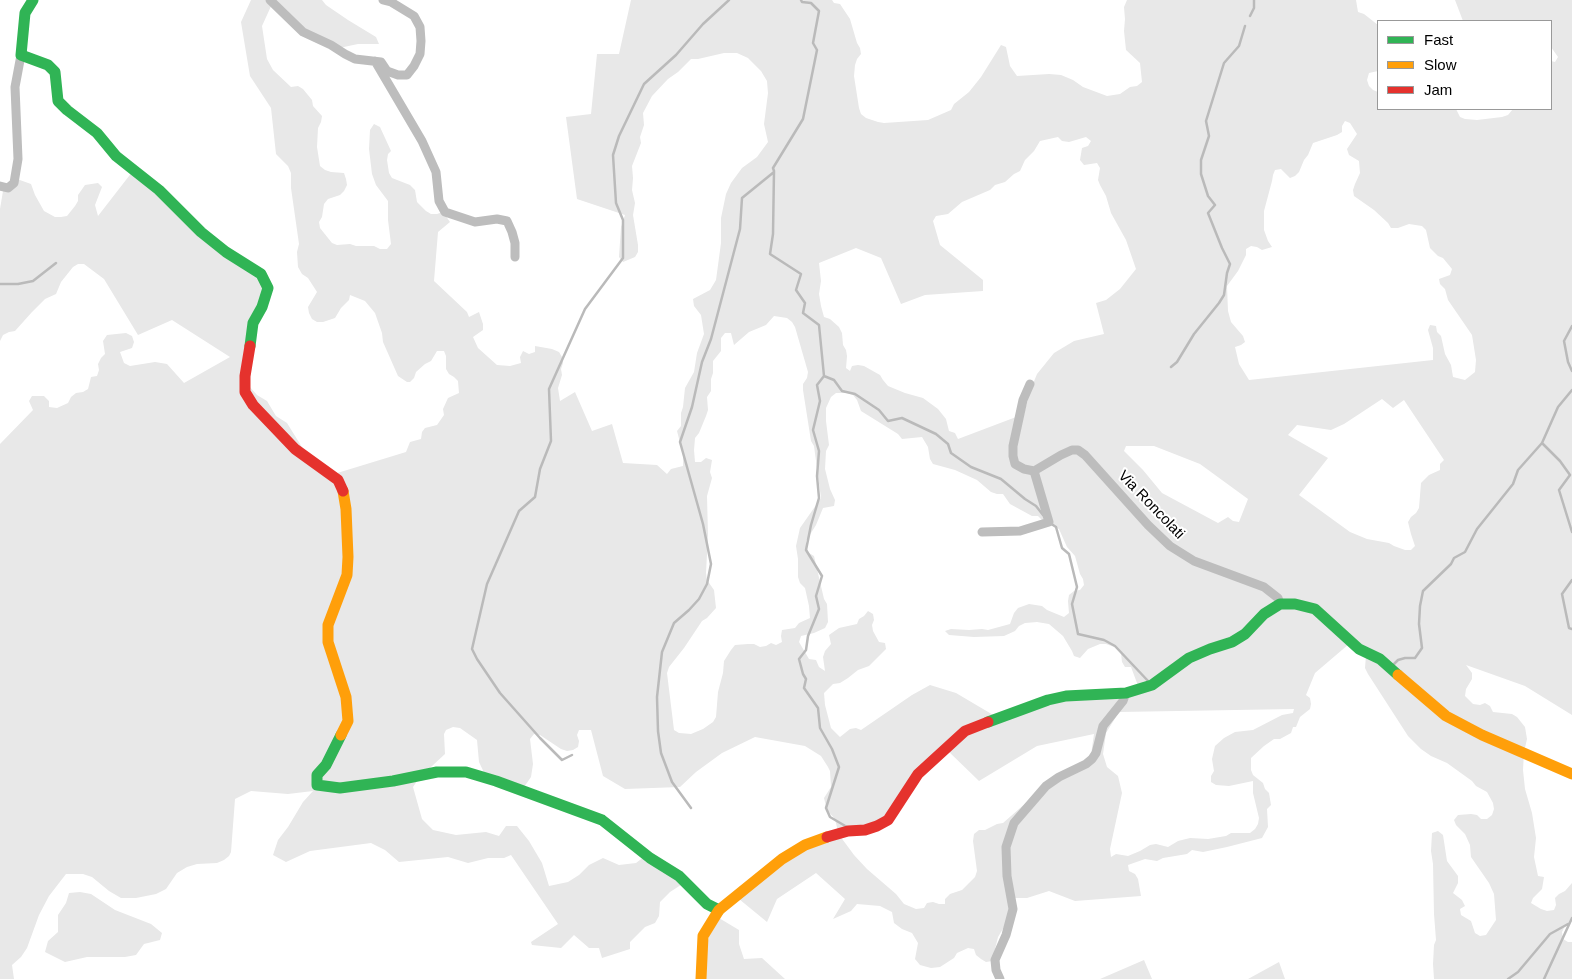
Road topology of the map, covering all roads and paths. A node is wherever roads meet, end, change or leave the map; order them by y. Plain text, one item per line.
1 (33, 0) edge
2 (270, 0) edge
3 (383, 0) edge
4 (21, 55) junction
5 (375, 61) junction
6 (0, 186) edge
7 (515, 257) dead end
8 (1030, 384) dead end
9 (1034, 471) junction
10 (982, 532) dead end
11 (1280, 604) junction
12 (1126, 692) junction
13 (1572, 774) edge
14 (719, 910) junction
15 (701, 979) edge
16 (1000, 979) edge

1 - 4 street
2 - 5 street
3 - 5 street
4 - 6 street
4 - 14 street
5 - 7 street
8 - 9 street
9 - 10 street
9 - 11 street, Via Roncolati
11 - 12 street
11 - 13 street
12 - 14 street
12 - 16 street
14 - 15 street

